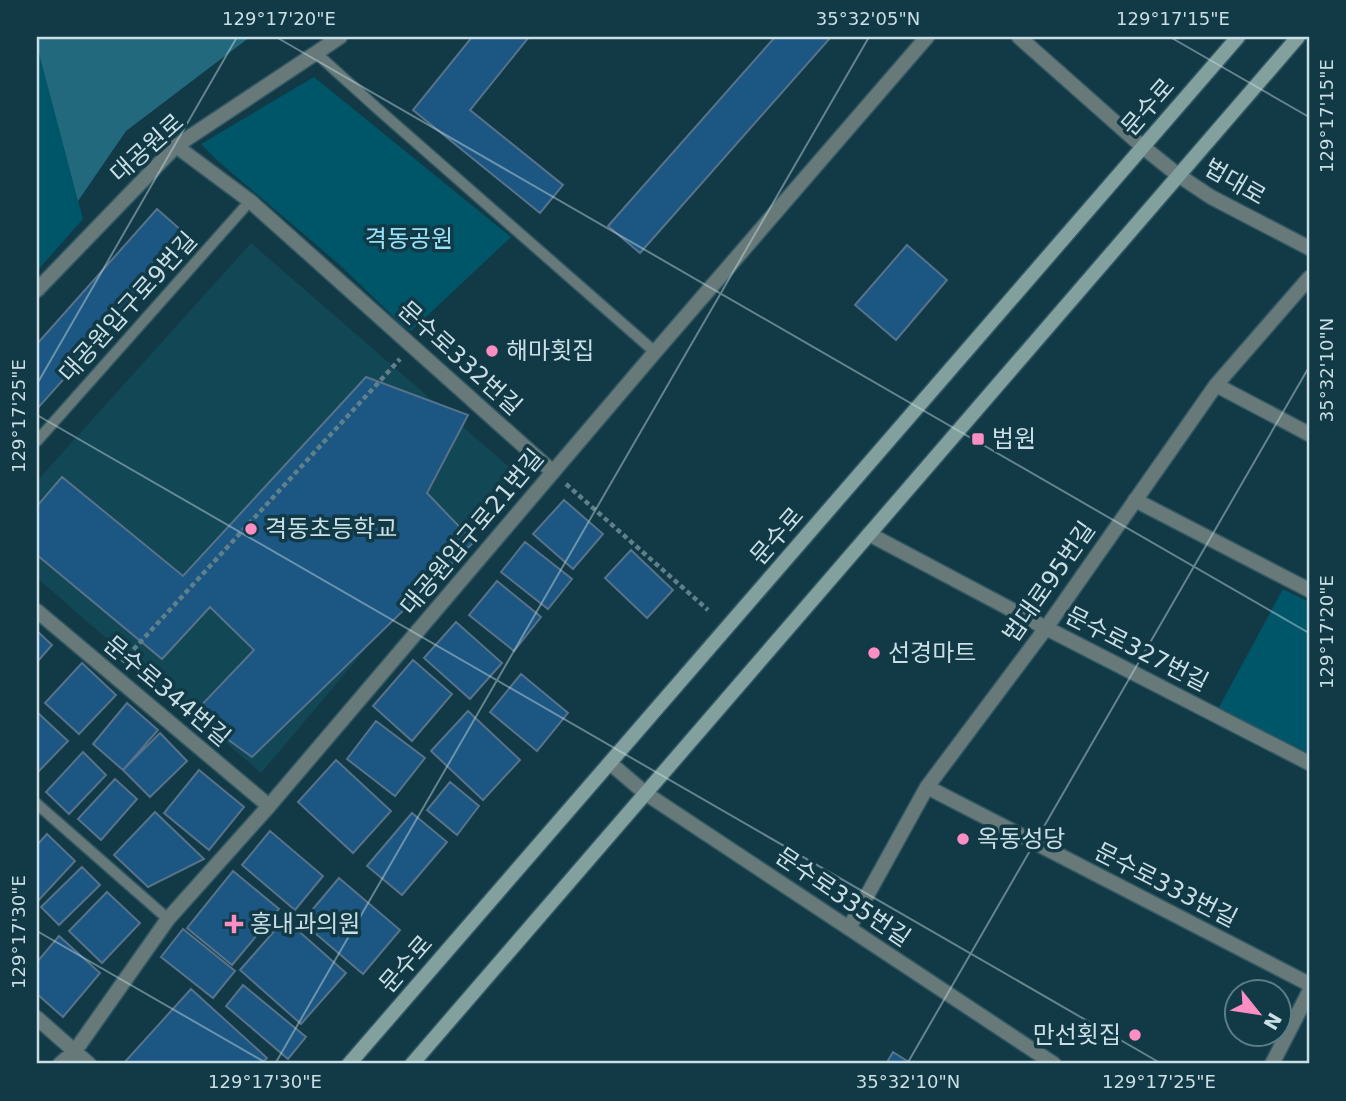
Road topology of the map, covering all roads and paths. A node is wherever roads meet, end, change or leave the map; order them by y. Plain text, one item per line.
1 (340, 37) edge
2 (927, 37) edge
3 (1019, 37) edge
4 (1238, 37) edge
5 (1298, 37) edge
6 (316, 52) junction
7 (176, 146) junction
8 (1143, 147) junction
9 (1178, 175) junction
10 (250, 201) junction
11 (1309, 248) edge
12 (1309, 278) edge
13 (37, 290) edge
14 (412, 346) junction
15 (655, 352) junction
16 (1216, 386) junction
17 (1309, 434) edge
18 (37, 441) edge
19 (553, 472) junction
20 (1135, 500) junction
21 (869, 534) junction
22 (1309, 590) edge
23 (708, 610) dead end
24 (37, 611) edge
25 (1046, 628) junction
26 (111, 673) junction
27 (610, 763) junction
28 (1309, 763) edge
29 (927, 787) junction
30 (645, 793) junction
31 (37, 804) edge
32 (269, 806) junction
33 (168, 919) junction
34 (849, 928) junction
35 (1309, 984) edge
36 (1309, 992) edge
37 (37, 1018) edge
38 (75, 1051) junction
39 (60, 1064) edge
40 (89, 1064) edge
41 (349, 1064) edge
42 (412, 1064) edge
43 (1054, 1064) edge
44 (1272, 1064) edge

1 - 6 street, 대공원로
2 - 15 street, 대공원입구로21번길
3 - 8 street, 법대로
4 - 8 main road, 문수로
5 - 9 main road
6 - 7 street, 대공원로
6 - 15 lane
7 - 10 street, 문수로332번길
7 - 13 street, 대공원로
8 - 9 street, 법대로
8 - 27 main road, 문수로
9 - 11 street, 법대로
9 - 21 main road
10 - 14 street, 문수로332번길
10 - 18 lane, 대공원입구로9번길
12 - 16 street, 법대로95번길
14 - 19 street, 문수로332번길
14 - 26 path
15 - 19 street, 대공원입구로21번길
16 - 17 street
16 - 20 street, 법대로95번길
19 - 23 path
19 - 32 street, 대공원입구로21번길
20 - 22 street
20 - 25 street, 법대로95번길
21 - 25 street, 문수로327번길
21 - 30 main road
24 - 26 street, 문수로344번길
25 - 28 street, 문수로327번길
25 - 29 street, 법대로95번길
26 - 32 street, 문수로344번길
27 - 30 street, 문수로335번길
27 - 41 main road, 문수로
29 - 34 street, 법대로95번길
29 - 35 street, 문수로333번길
30 - 34 street, 문수로335번길
30 - 42 main road
31 - 33 lane
32 - 33 street, 대공원입구로21번길
33 - 38 street, 대공원입구로21번길
34 - 43 street, 문수로335번길
36 - 44 street
37 - 38 street
38 - 39 street, 대공원입구로21번길
38 - 40 street

